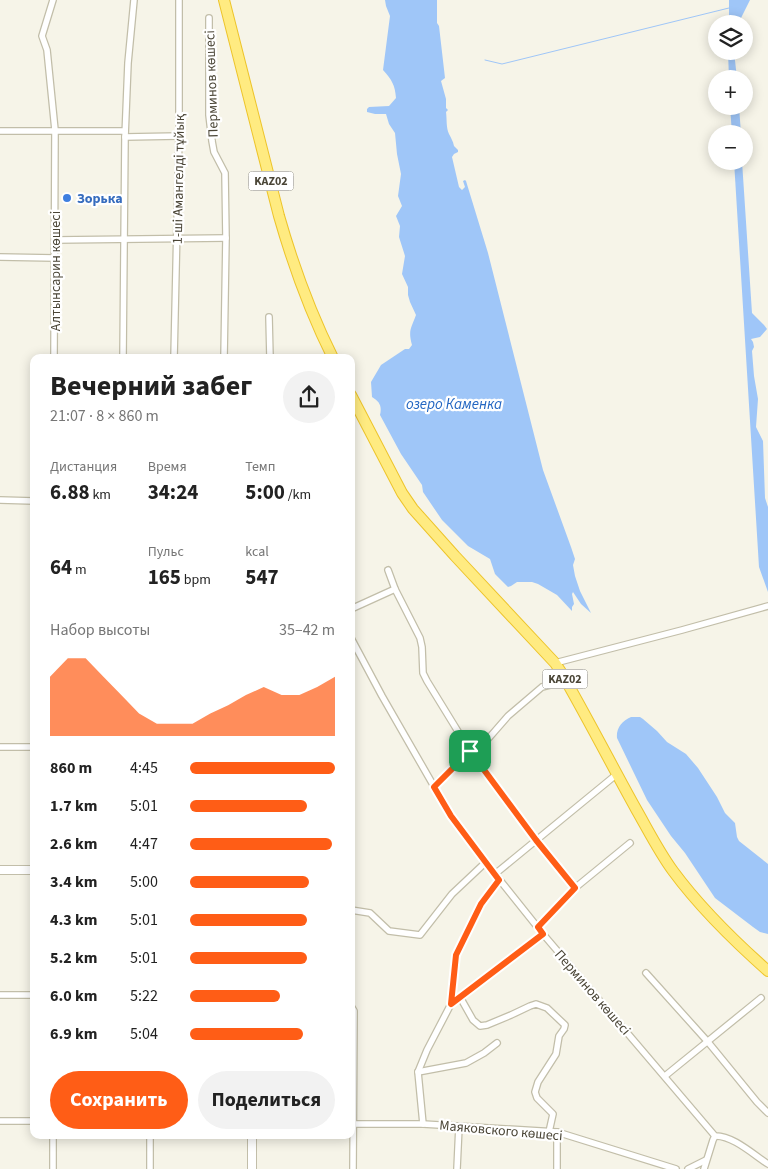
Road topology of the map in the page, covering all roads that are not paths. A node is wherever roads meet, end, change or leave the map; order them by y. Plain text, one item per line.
1 (53, 0) edge
2 (134, 0) edge
3 (178, 0) edge
4 (224, 0) edge
5 (209, 18) dead end
6 (0, 130) edge
7 (55, 130) junction
8 (125, 134) junction
9 (179, 136) junction
10 (177, 238) junction
11 (226, 238) junction
12 (125, 239) junction
13 (55, 240) junction
14 (0, 257) edge
15 (55, 258) junction
16 (269, 317) dead end
17 (54, 354) edge
18 (123, 354) edge
19 (174, 354) edge
20 (224, 354) edge
21 (270, 354) edge
22 (331, 354) edge
23 (355, 403) edge
24 (0, 500) edge
25 (30, 501) edge
26 (388, 570) dead end
27 (395, 589) junction
28 (768, 606) edge
29 (355, 607) edge
30 (355, 645) edge
31 (555, 663) junction
32 (566, 681) junction
33 (0, 747) edge
34 (30, 747) edge
35 (470, 751) junction
36 (617, 774) junction
37 (434, 787) junction
38 (536, 840) junction
39 (630, 842) dead end
40 (486, 862) junction
41 (0, 870) edge
42 (30, 870) edge
43 (497, 877) junction
44 (575, 888) junction
45 (355, 911) edge
46 (538, 927) junction
47 (543, 934) junction
48 (768, 970) edge
49 (646, 973) dead end
50 (0, 995) edge
51 (30, 995) edge
52 (460, 997) junction
53 (762, 998) dead end
54 (451, 1004) junction
55 (708, 1042) junction
56 (497, 1043) dead end
57 (418, 1072) junction
58 (666, 1076) junction
59 (768, 1113) edge
60 (0, 1121) edge
61 (30, 1121) edge
62 (355, 1124) edge
63 (423, 1124) junction
64 (459, 1126) junction
65 (549, 1132) junction
66 (557, 1132) junction
67 (716, 1136) junction
68 (53, 1139) edge
69 (150, 1139) edge
70 (252, 1139) edge
71 (352, 1139) edge
72 (706, 1160) junction
73 (768, 1164) edge
74 (52, 1169) edge
75 (150, 1169) edge
76 (252, 1169) edge
77 (353, 1169) edge
78 (457, 1169) edge
79 (557, 1169) edge
80 (676, 1169) edge
81 (688, 1169) edge
82 (704, 1169) edge

1 - 7 street, Алтынсарин көшесі
2 - 8 street
3 - 9 street, 1-ші Амангелді тұйық
4 - 22 highway, KAZ02
5 - 11 street, Перминов көшесі
6 - 7 street
7 - 8 street
7 - 13 street, Алтынсарин көшесі
8 - 9 street
8 - 12 street
9 - 10 street, 1-ші Амангелді тұйық
10 - 11 street
10 - 12 street
10 - 19 street, 1-ші Амангелді тұйық
11 - 20 street, Перминов көшесі
12 - 13 street
12 - 18 street
13 - 15 street, Алтынсарин көшесі
14 - 15 street
15 - 17 street, Алтынсарин көшесі
16 - 21 street
23 - 31 highway, KAZ02
24 - 25 street
26 - 27 street
27 - 29 street
27 - 35 street
28 - 31 street
30 - 37 street, Перминов көшесі
31 - 32 highway, KAZ02
32 - 35 street
32 - 36 highway, KAZ02
33 - 34 street
35 - 37 street
35 - 38 street
36 - 38 street
36 - 48 highway, KAZ02
37 - 40 street, Перминов көшесі
38 - 43 street
38 - 44 street
39 - 44 street
40 - 43 street, Перминов көшесі
40 - 45 street
41 - 42 street
43 - 46 street, Перминов көшесі
43 - 54 street
44 - 46 street
46 - 47 street, Перминов көшесі
47 - 52 street
47 - 58 street, Перминов көшесі
49 - 55 street
50 - 51 street
52 - 54 street
52 - 65 street
53 - 55 street
54 - 57 street
55 - 58 street
55 - 59 street
56 - 57 street
57 - 63 street
58 - 67 street, Перминов көшесі
60 - 61 street
62 - 63 street, Маяковского көшесі
63 - 64 street, Маяковского көшесі
64 - 65 street, Маяковского көшесі
64 - 78 street
65 - 66 street, Маяковского көшесі
66 - 79 street
66 - 80 street, Маяковского көшесі
67 - 72 street
67 - 73 street, Перминов көшесі
68 - 74 street
69 - 75 street
70 - 76 street
71 - 77 street
72 - 81 street
72 - 82 street

